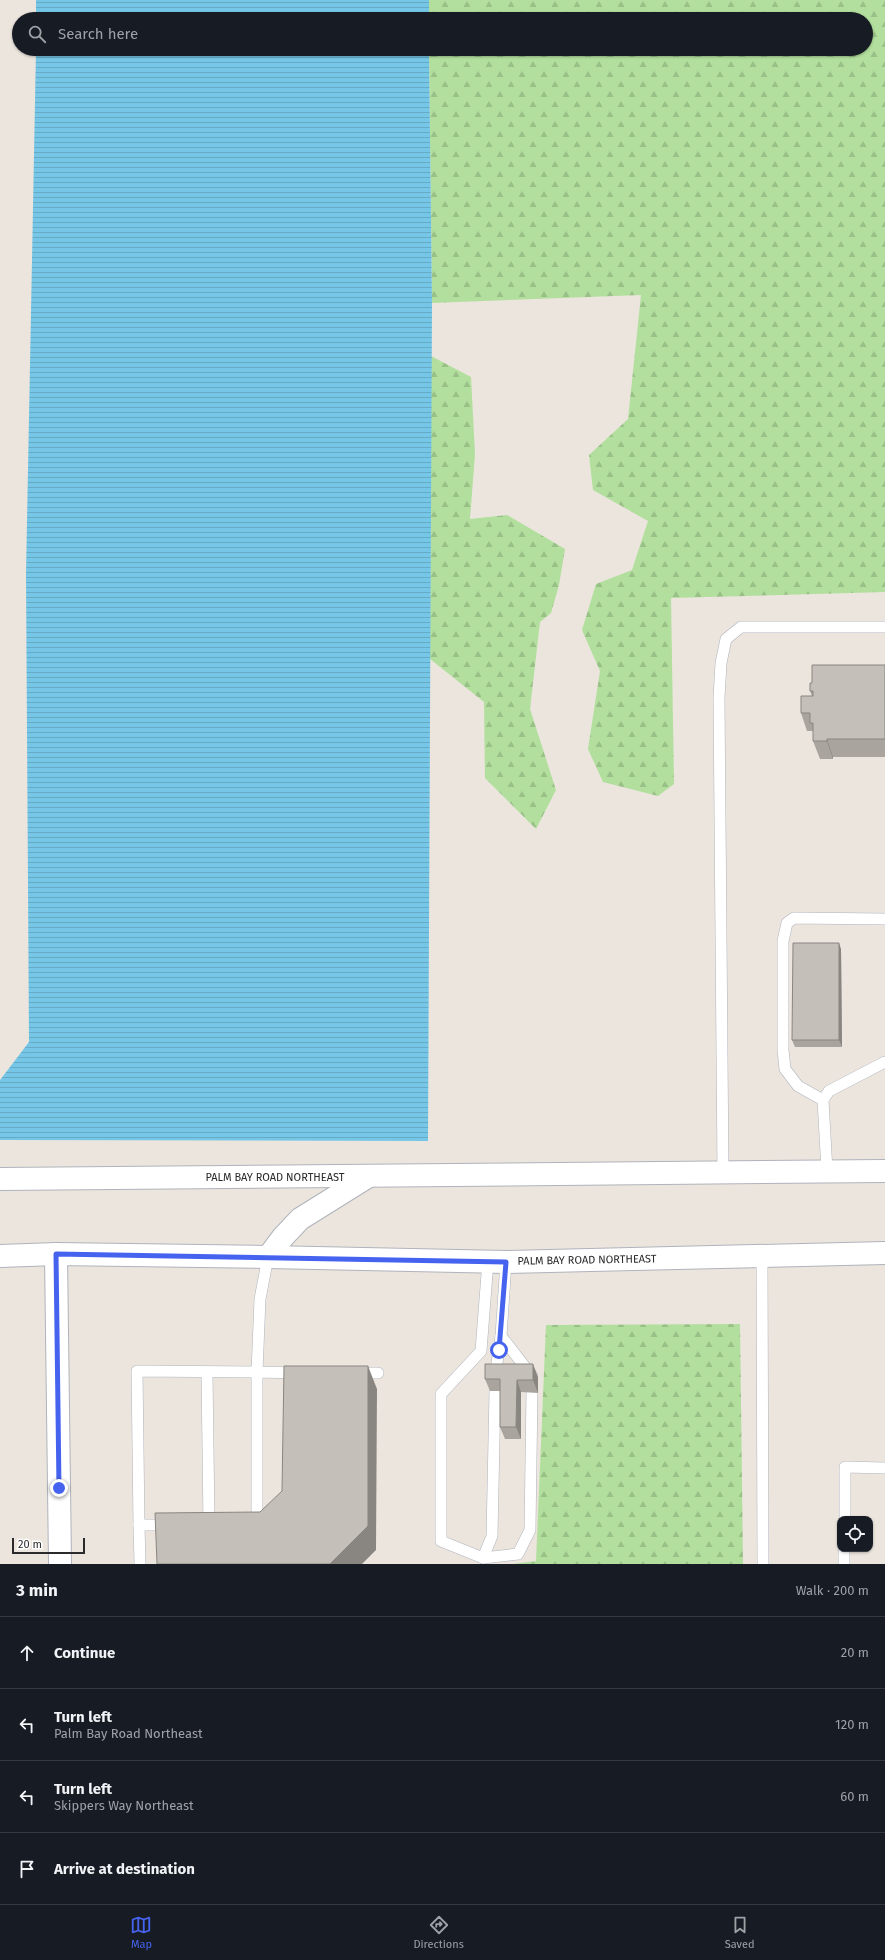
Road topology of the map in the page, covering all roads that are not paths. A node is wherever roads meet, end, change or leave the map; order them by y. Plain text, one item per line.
1 (885, 627) edge
2 (885, 919) edge
3 (885, 1062) edge
4 (823, 1100) junction
5 (827, 1171) junction
6 (885, 1171) edge
7 (723, 1172) junction
8 (369, 1176) junction
9 (0, 1179) edge
10 (885, 1252) edge
11 (56, 1254) junction
12 (0, 1256) edge
13 (762, 1256) junction
14 (268, 1257) junction
15 (497, 1262) junction
16 (501, 1336) junction
17 (208, 1372) junction
18 (257, 1372) junction
19 (310, 1373) edge
20 (348, 1373) edge
21 (378, 1373) dead end
22 (495, 1376) edge
23 (532, 1376) edge
24 (494, 1391) edge
25 (532, 1392) edge
26 (885, 1468) edge
27 (845, 1516) edge
28 (209, 1524) edge
29 (241, 1524) edge
30 (178, 1525) edge
31 (139, 1526) junction
32 (844, 1552) edge
33 (483, 1558) junction
34 (60, 1564) edge
35 (140, 1564) edge
36 (764, 1564) edge
37 (844, 1564) edge

1 - 7 lane
2 - 4 lane
3 - 4 lane
4 - 5 lane
5 - 6 main road, PALM BAY ROAD NORTHEAST
5 - 7 main road, PALM BAY ROAD NORTHEAST
7 - 8 main road, PALM BAY ROAD NORTHEAST
8 - 9 main road, PALM BAY ROAD NORTHEAST
8 - 14 main road
10 - 13 main road, PALM BAY ROAD NORTHEAST
11 - 12 main road, PALM BAY ROAD NORTHEAST
11 - 14 main road, PALM BAY ROAD NORTHEAST
11 - 34 main road
13 - 15 main road, PALM BAY ROAD NORTHEAST
13 - 36 lane
14 - 15 main road, PALM BAY ROAD NORTHEAST
14 - 18 lane
15 - 16 lane
15 - 33 lane
16 - 22 lane
16 - 23 lane
17 - 18 lane
17 - 28 lane
17 - 31 lane
18 - 19 lane
18 - 29 lane
20 - 21 lane
24 - 33 lane
25 - 33 lane
26 - 27 lane
30 - 31 lane
31 - 35 lane
32 - 37 lane

